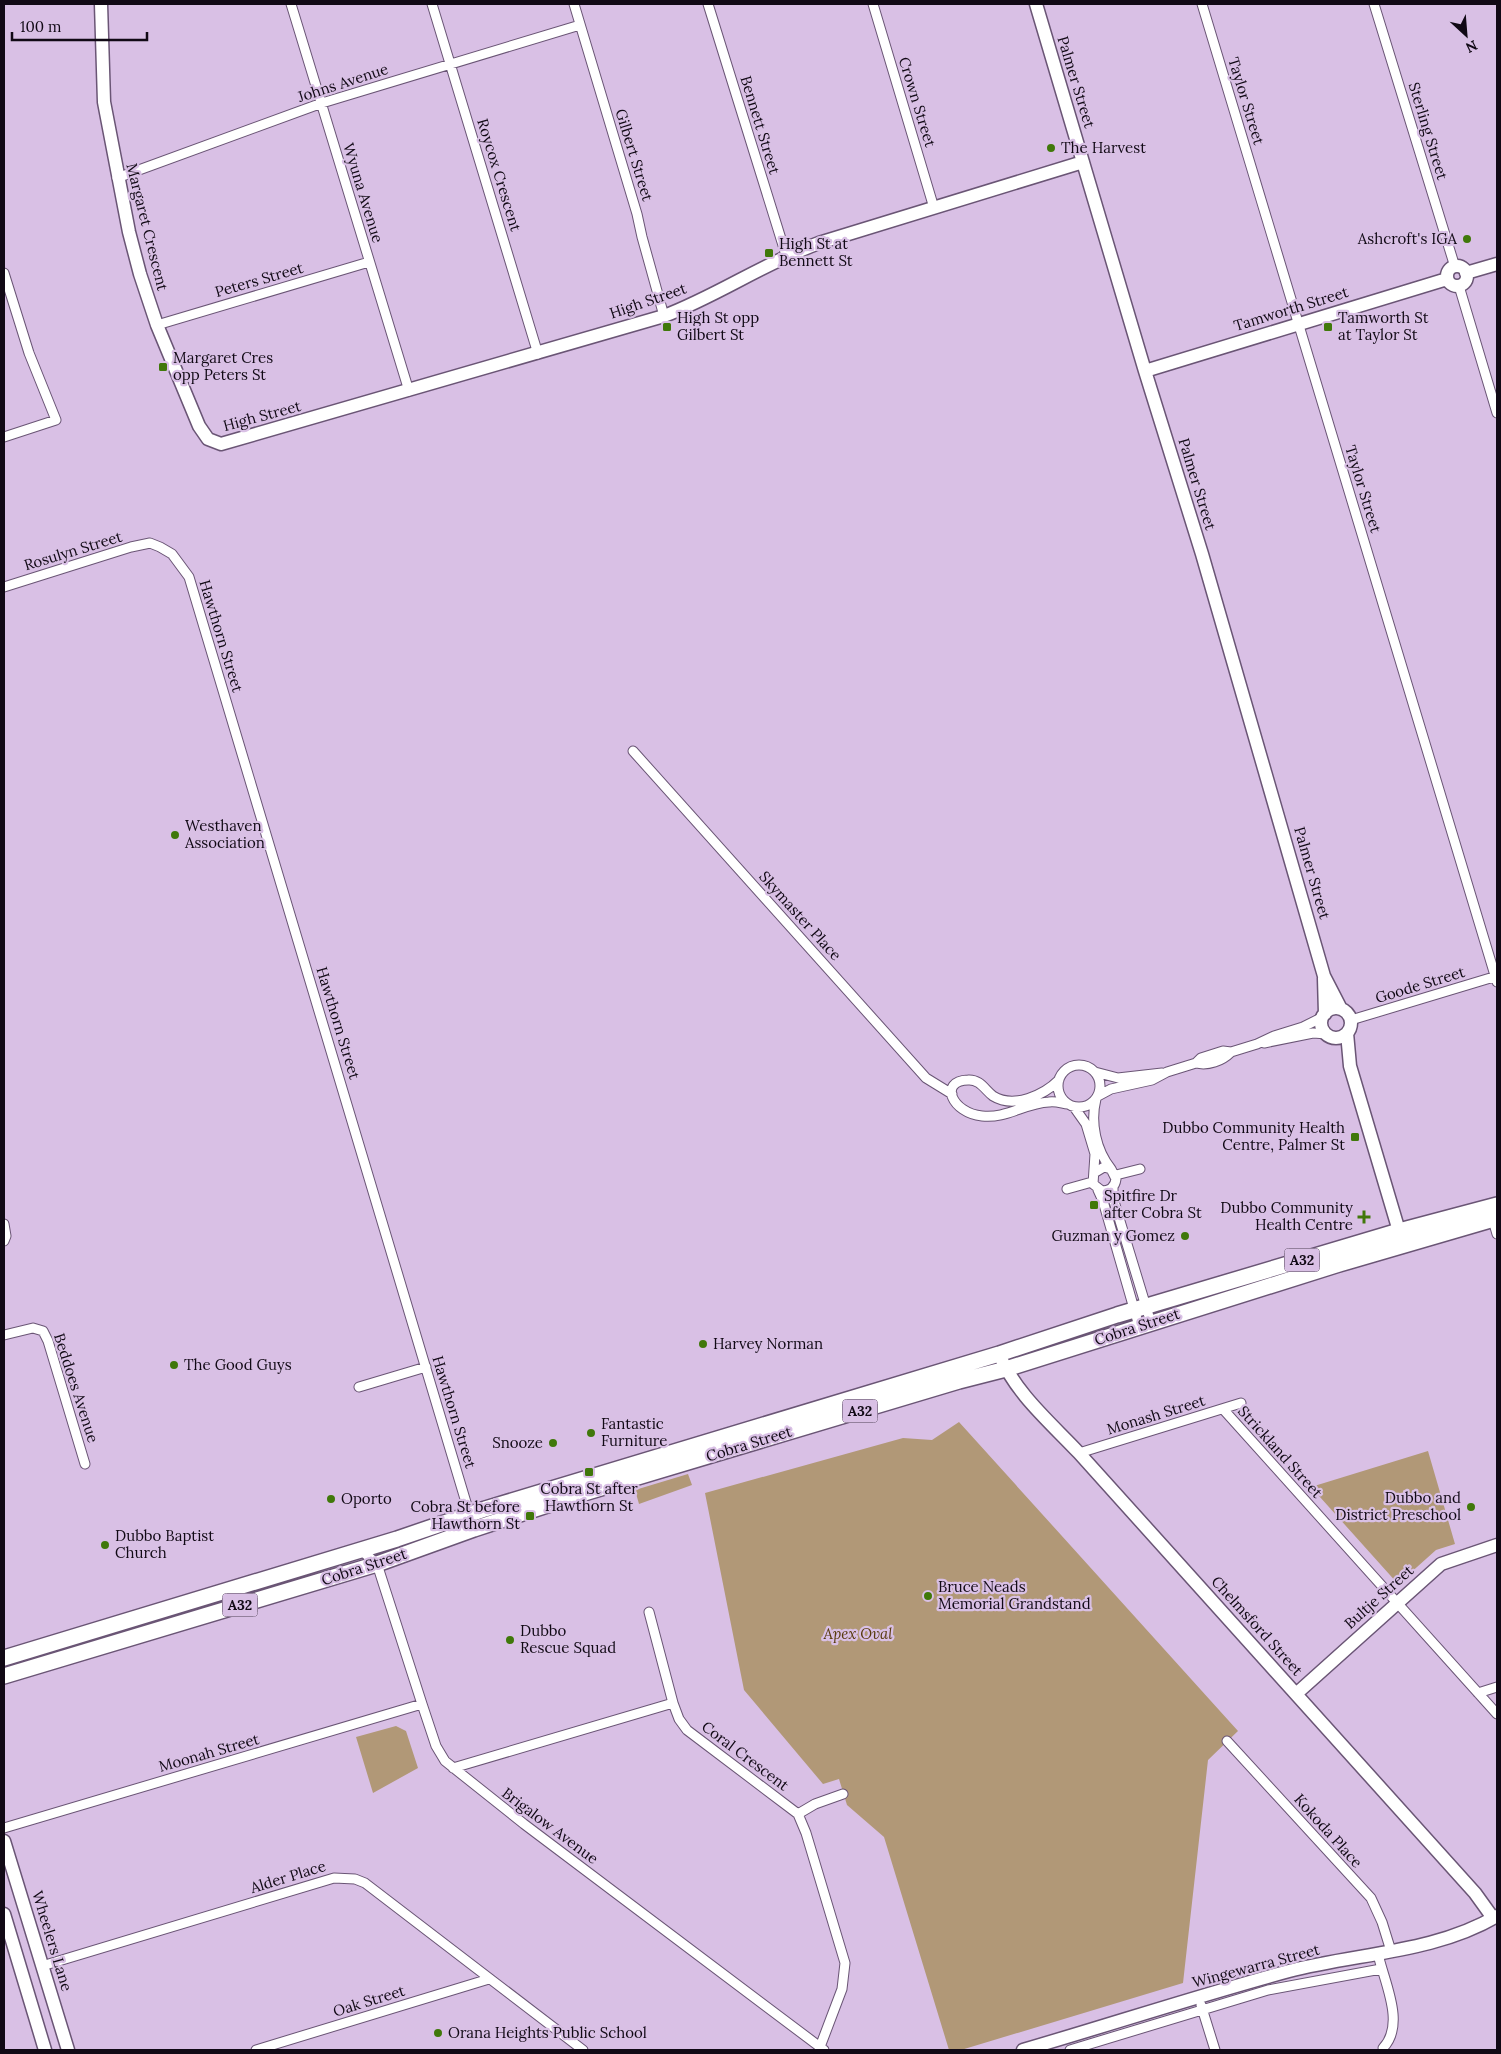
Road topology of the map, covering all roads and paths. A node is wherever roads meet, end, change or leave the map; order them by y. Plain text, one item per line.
1 (101, 4) edge
2 (291, 4) edge
3 (432, 4) edge
4 (574, 4) edge
5 (708, 4) edge
6 (873, 4) edge
7 (1036, 4) edge
8 (1202, 4) edge
9 (1374, 4) edge
10 (580, 25) junction
11 (451, 64) junction
12 (322, 103) junction
13 (1083, 162) junction
14 (117, 178) junction
15 (934, 208) junction
16 (786, 255) junction
17 (369, 262) junction
18 (1497, 264) edge
19 (1460, 270) junction
20 (4, 273) edge
21 (1447, 278) junction
22 (1459, 286) junction
23 (664, 316) junction
24 (1299, 324) junction
25 (157, 325) junction
26 (538, 354) junction
27 (1145, 371) junction
28 (409, 391) junction
29 (1497, 413) edge
30 (4, 437) edge
31 (215, 443) joint
32 (150, 543) joint
33 (4, 587) edge
34 (633, 751) dead end
35 (1324, 976) junction
36 (1497, 978) edge
37 (1341, 1009) junction
38 (1324, 1015) junction
39 (1350, 1020) junction
40 (1347, 1033) junction
41 (1331, 1036) junction
42 (1257, 1044) junction
43 (1350, 1066) junction
44 (1095, 1072) junction
45 (1167, 1072) junction
46 (1059, 1080) junction
47 (952, 1094) junction
48 (1097, 1098) junction
49 (1071, 1105) junction
50 (1140, 1169) dead end
51 (1094, 1172) junction
52 (1113, 1172) junction
53 (1095, 1186) junction
54 (1114, 1187) junction
55 (1067, 1189) dead end
56 (1497, 1205) edge
57 (1496, 1220) edge
58 (4, 1224) edge
59 (1423, 1226) junction
60 (1399, 1232) junction
61 (1436, 1236) junction
62 (4, 1241) edge
63 (1140, 1308) junction
64 (1145, 1324) junction
65 (4, 1335) edge
66 (999, 1354) junction
67 (426, 1367) junction
68 (1006, 1369) junction
69 (359, 1387) dead end
70 (1241, 1403) dead end
71 (1223, 1409) junction
72 (1079, 1453) junction
73 (85, 1464) dead end
74 (470, 1513) junction
75 (474, 1529) junction
76 (1497, 1546) edge
77 (361, 1550) junction
78 (377, 1564) junction
79 (1397, 1603) junction
80 (649, 1612) dead end
81 (4, 1658) edge
82 (4, 1676) edge
83 (1497, 1687) edge
84 (1478, 1693) junction
85 (1296, 1694) junction
86 (673, 1703) junction
87 (422, 1704) junction
88 (1497, 1714) edge
89 (1227, 1741) dead end
90 (453, 1768) junction
91 (844, 1794) dead end
92 (798, 1814) junction
93 (4, 1828) edge
94 (4, 1842) edge
95 (4, 1914) edge
96 (1495, 1917) edge
97 (1391, 1951) junction
98 (1378, 1954) junction
99 (42, 1966) junction
100 (1381, 1969) junction
101 (489, 1979) junction
102 (1198, 1998) junction
103 (1203, 2011) junction
104 (1383, 2048) dead end
105 (822, 2049) edge
106 (45, 2050) edge
107 (68, 2050) edge
108 (256, 2050) edge
109 (583, 2050) edge
110 (1023, 2050) edge
111 (1070, 2050) edge
112 (1215, 2050) edge

1 - 14 street, Margaret Crescent
2 - 12 street, Wyuna Avenue
3 - 11 street, Roycox Crescent
4 - 10 street, Gilbert Street
5 - 16 street, Bennett Street
6 - 15 street, Crown Street
7 - 13 street, Palmer Street
8 - 24 street, Taylor Street
9 - 19 street, Sterling Street
10 - 11 street, Johns Avenue
10 - 23 street, Gilbert Street
11 - 12 street, Johns Avenue
11 - 26 street, Roycox Crescent
12 - 14 street, Johns Avenue
12 - 17 street, Wyuna Avenue
13 - 15 street, High Street
13 - 27 street, Palmer Street
14 - 25 street, Margaret Crescent
15 - 16 street, High Street
16 - 23 street, High Street
17 - 25 street, Peters Street
17 - 28 street, Wyuna Avenue
18 - 19 street
19 - 21 street
19 - 22 street
20 - 30 street
21 - 22 street
21 - 24 street, Tamworth Street
22 - 29 street
23 - 26 street, High Street
24 - 27 street, Tamworth Street
24 - 36 street, Taylor Street
25 - 31 street, Margaret Crescent
26 - 28 street, High Street
27 - 35 street, Palmer Street
28 - 31 street, High Street
32 - 33 street, Rosulyn Street
32 - 67 street, Hawthorn Street
34 - 47 street, Skymaster Place
35 - 37 street, Palmer Street
35 - 38 street, Palmer Street
36 - 39 street, Goode Street
37 - 38 street
37 - 39 street
38 - 41 street
38 - 42 street
39 - 40 street
40 - 41 street
40 - 43 street
41 - 42 street
41 - 43 street
42 - 45 street
43 - 60 street
44 - 45 street
44 - 46 street
44 - 48 street
45 - 48 street
46 - 47 street
46 - 49 street
47 - 49 street, Skymaster Place
48 - 49 street
48 - 52 street
49 - 51 street
50 - 52 street
51 - 52 street
51 - 53 street
52 - 54 street
53 - 54 street
53 - 55 street
53 - 63 street
54 - 63 street
56 - 59 highway, Cobra Street / A32
57 - 59 highway
57 - 61 highway, Cobra Street / A32
58 - 62 street
59 - 60 highway, Cobra Street / A32
60 - 61 highway
60 - 63 highway, Cobra Street / A32
61 - 64 highway, Cobra Street / A32
63 - 64 street
63 - 64 street
63 - 66 highway, Cobra Street / A32
64 - 68 highway, Cobra Street / A32
65 - 73 street, Beddoes Avenue
66 - 68 street, Chelmsford Street
66 - 74 highway, Cobra Street / A32
67 - 69 street
67 - 74 street, Hawthorn Street
68 - 72 street, Chelmsford Street
68 - 75 highway, Cobra Street / A32
70 - 71 street, Monash Street
71 - 72 street, Monash Street
71 - 79 street, Strickland Street
72 - 85 street, Chelmsford Street
74 - 75 street, Hawthorn Street
74 - 77 highway, Cobra Street / A32
75 - 78 highway, Cobra Street / A32
76 - 79 street, Bultje Street
77 - 78 street
77 - 81 highway, Cobra Street / A32
78 - 82 highway, Cobra Street / A32
78 - 87 street, Brigalow Avenue
79 - 84 street, Strickland Street
79 - 85 street, Bultje Street
80 - 86 street, Coral Crescent
83 - 84 street
84 - 88 street, Strickland Street
85 - 96 street, Chelmsford Street
86 - 90 street
86 - 92 street, Coral Crescent
87 - 90 street, Brigalow Avenue
87 - 93 street, Moonah Street
89 - 97 street, Kokoda Place
90 - 105 street, Brigalow Avenue
91 - 92 street
92 - 105 street
94 - 99 street, Wheelers Lane
95 - 106 street
96 - 97 street, Wingewarra Street
97 - 98 street, Wingewarra Street
98 - 100 street
98 - 102 street, Wingewarra Street
99 - 101 street, Alder Place
99 - 107 street, Wheelers Lane
100 - 103 street, Wingewarra Street
100 - 104 street
101 - 108 street, Oak Street
101 - 109 street, Alder Place
102 - 103 street
102 - 110 street, Wingewarra Street
103 - 111 street, Wingewarra Street
103 - 112 street

